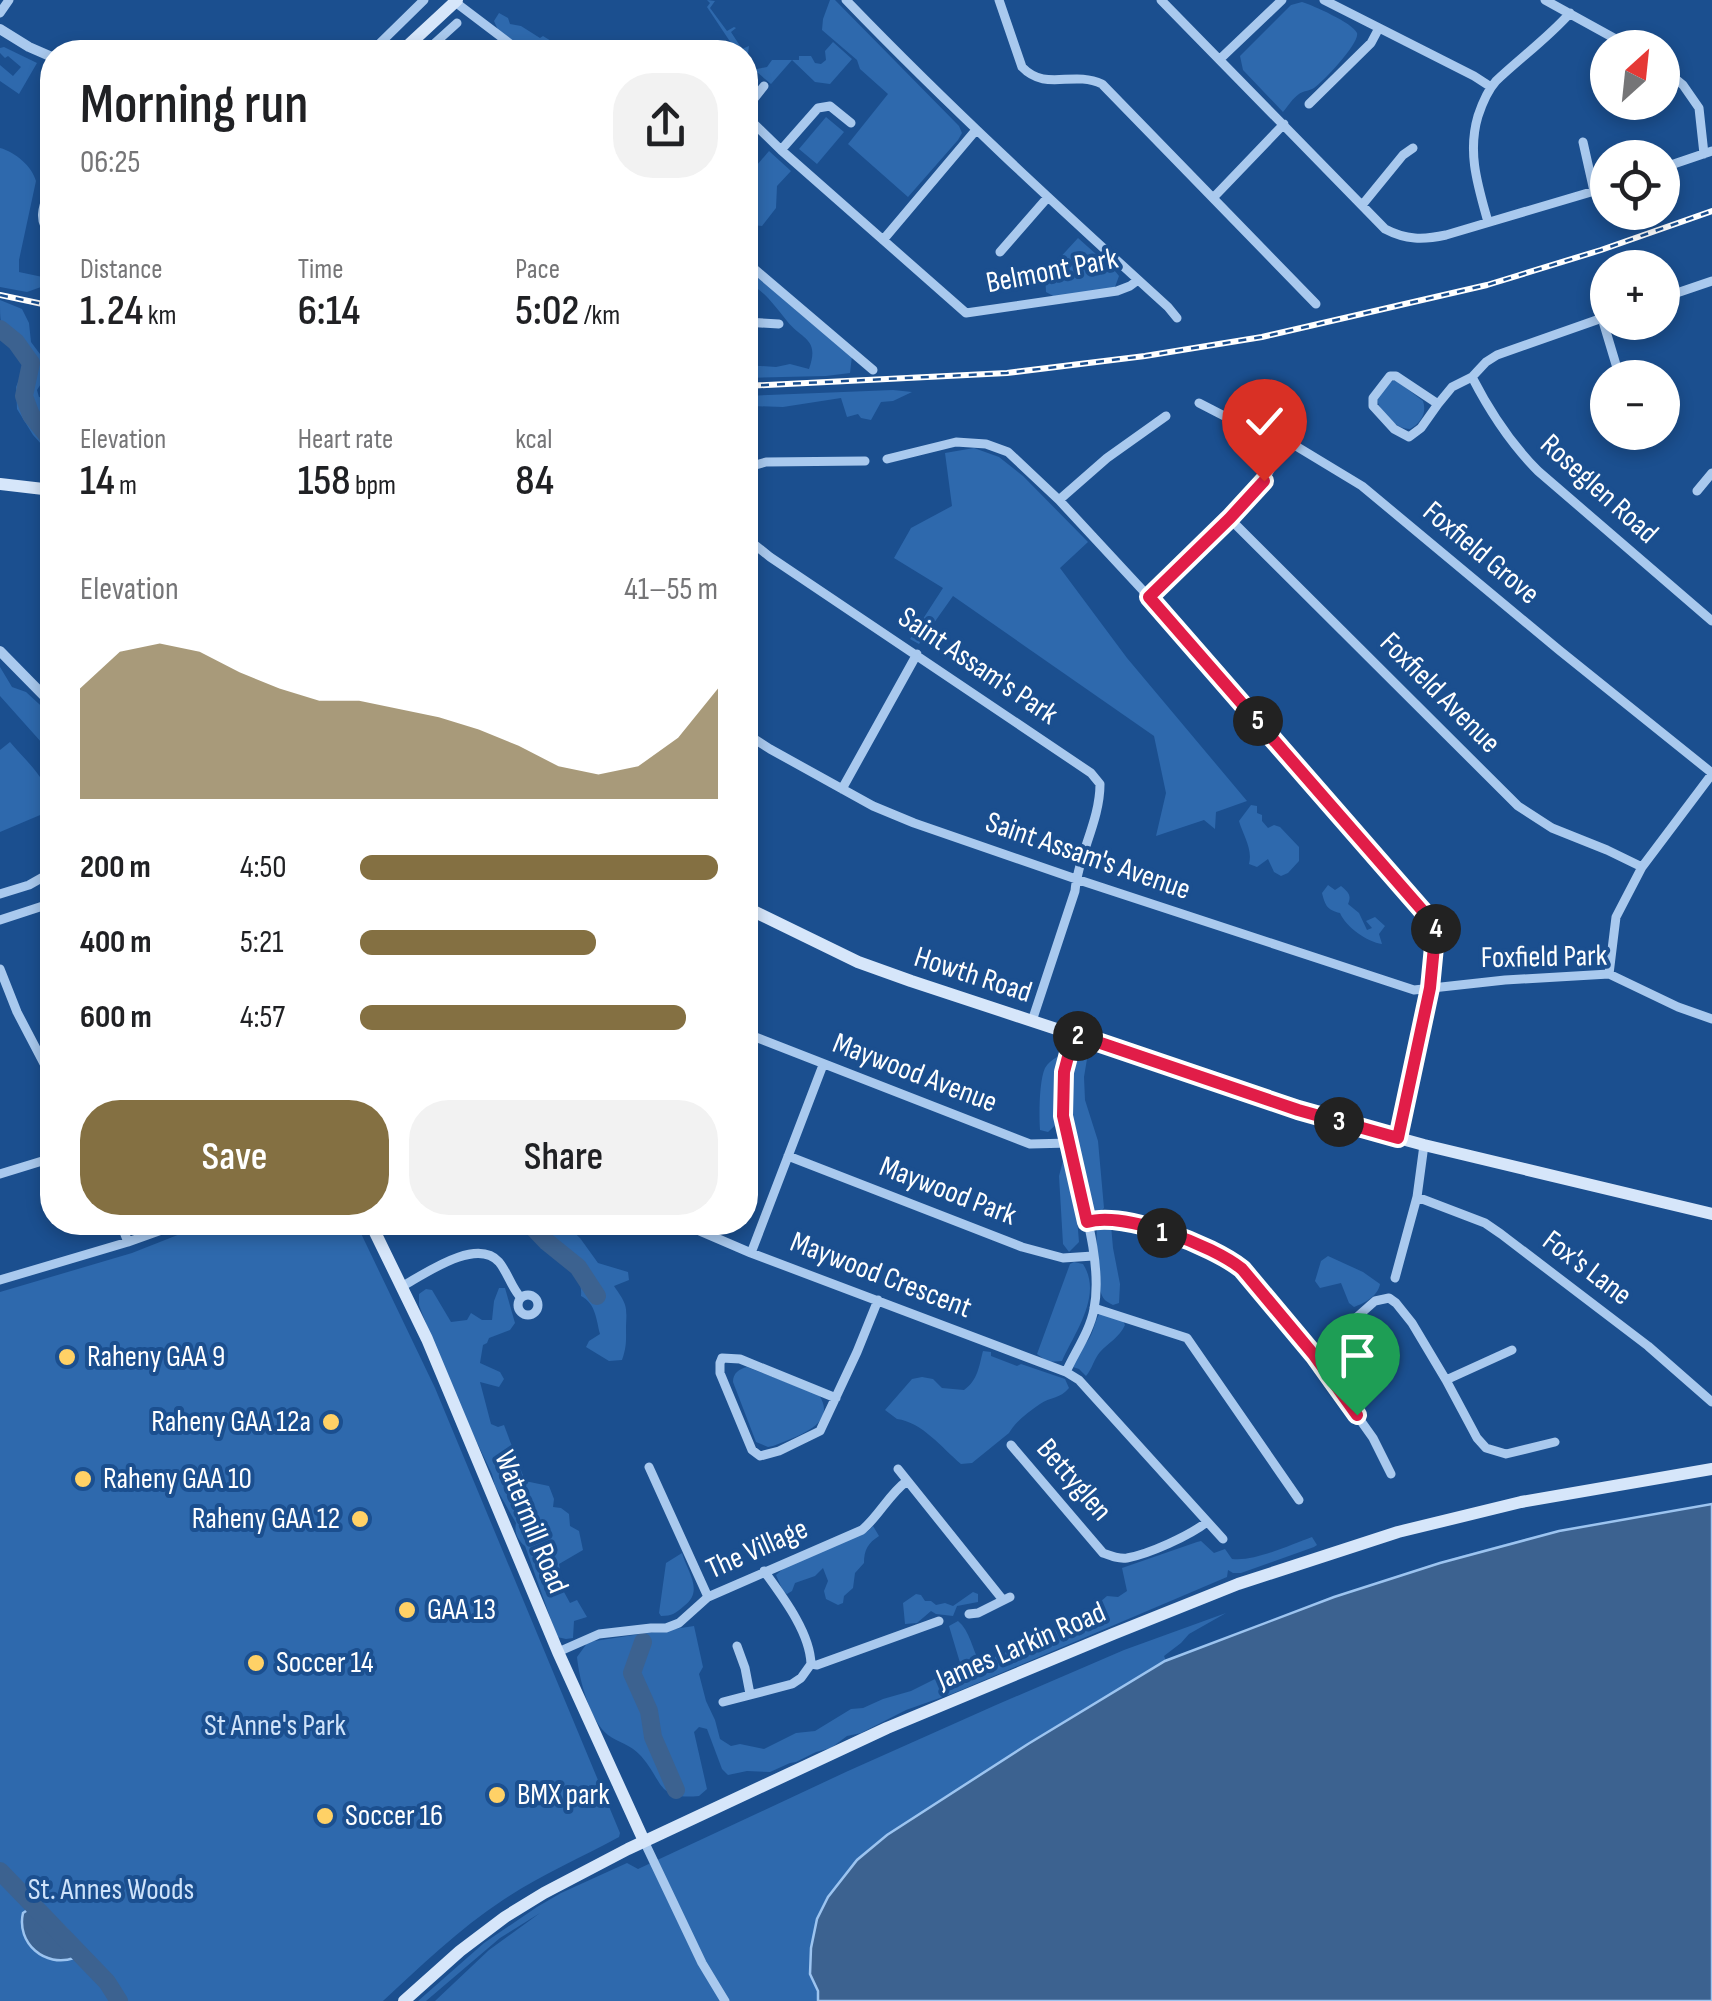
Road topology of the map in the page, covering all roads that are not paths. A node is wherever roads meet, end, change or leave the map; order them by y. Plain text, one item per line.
1 (8, 0) edge
2 (424, 0) edge
3 (846, 0) edge
4 (999, 0) edge
5 (1161, 0) edge
6 (1282, 0) edge
7 (1324, 0) edge
8 (1545, 0) edge
9 (456, 1) edge
10 (0, 13) edge
11 (1570, 13) junction
12 (457, 24) dead end
13 (1379, 28) junction
14 (0, 29) edge
15 (1600, 30) edge
16 (383, 40) edge
17 (413, 40) edge
18 (439, 40) edge
19 (506, 40) edge
20 (40, 52) edge
21 (1220, 59) junction
22 (1680, 83) edge
23 (764, 86) dead end
24 (1491, 87) junction
25 (758, 95) edge
26 (1310, 104) dead end
27 (850, 123) dead end
28 (1284, 124) junction
29 (758, 126) edge
30 (976, 130) junction
31 (1583, 142) dead end
32 (1413, 148) dead end
33 (782, 150) junction
34 (1708, 153) edge
35 (1680, 162) edge
36 (1590, 173) edge
37 (1590, 192) edge
38 (1048, 197) junction
39 (1213, 198) junction
40 (1362, 204) junction
41 (1488, 222) junction
42 (883, 240) junction
43 (1000, 252) dead end
44 (758, 272) edge
45 (1138, 280) junction
46 (1712, 281) edge
47 (1680, 292) edge
48 (1316, 304) dead end
49 (1177, 318) dead end
50 (1590, 322) edge
51 (758, 323) edge
52 (779, 324) dead end
53 (873, 370) dead end
54 (1472, 377) junction
55 (1198, 403) dead end
56 (1438, 404) junction
57 (1166, 416) dead end
58 (1286, 440) junction
59 (887, 459) dead end
60 (865, 461) dead end
61 (758, 464) edge
62 (1712, 472) edge
63 (0, 484) edge
64 (40, 489) edge
65 (1697, 491) dead end
66 (1059, 500) junction
67 (1230, 518) junction
68 (758, 547) edge
69 (1149, 597) junction
70 (1712, 620) edge
71 (0, 650) edge
72 (916, 654) junction
73 (40, 692) edge
74 (758, 741) edge
75 (1712, 774) edge
76 (842, 789) junction
77 (1642, 867) junction
78 (40, 878) edge
79 (1076, 879) junction
80 (0, 894) edge
81 (40, 907) edge
82 (758, 914) edge
83 (0, 920) edge
84 (0, 969) edge
85 (1609, 974) junction
86 (1430, 988) junction
87 (1712, 1019) edge
88 (1032, 1021) junction
89 (1074, 1034) junction
90 (758, 1038) edge
91 (40, 1057) edge
92 (823, 1065) junction
93 (1398, 1138) junction
94 (1070, 1143) junction
95 (1424, 1144) junction
96 (788, 1156) junction
97 (40, 1162) edge
98 (0, 1174) edge
99 (1417, 1197) junction
100 (1712, 1214) edge
101 (1087, 1222) junction
102 (125, 1235) edge
103 (148, 1235) edge
104 (377, 1235) edge
105 (709, 1235) edge
106 (758, 1235) edge
107 (758, 1235) edge
108 (128, 1242) junction
109 (751, 1253) junction
110 (1093, 1256) junction
111 (1396, 1278) dead end
112 (0, 1280) edge
113 (403, 1286) junction
114 (520, 1298) dead end
115 (878, 1300) junction
116 (1094, 1308) junction
117 (1512, 1350) dead end
118 (1314, 1355) junction
119 (1066, 1372) junction
120 (1446, 1380) junction
121 (836, 1398) junction
122 (1712, 1402) edge
123 (1554, 1442) dead end
124 (1010, 1445) dead end
125 (649, 1467) dead end
126 (898, 1469) dead end
127 (1712, 1469) edge
128 (1391, 1474) dead end
129 (907, 1481) junction
130 (1299, 1500) dead end
131 (1206, 1522) junction
132 (1223, 1539) dead end
133 (764, 1570) junction
134 (708, 1597) junction
135 (969, 1614) dead end
136 (939, 1621) dead end
137 (737, 1646) dead end
138 (558, 1652) junction
139 (811, 1664) junction
140 (750, 1694) junction
141 (723, 1702) dead end
142 (644, 1841) junction
143 (404, 2001) edge
144 (725, 2001) edge

1 - 10 street
2 - 16 street
3 - 30 street, Belmont Park
4 - 39 street
5 - 21 street
6 - 21 street
7 - 13 street
8 - 11 street
9 - 17 main road
9 - 19 street
11 - 15 street
11 - 24 street
12 - 18 street
13 - 24 street
13 - 26 street
14 - 20 street
21 - 28 street
22 - 34 street
23 - 25 street
24 - 41 street
27 - 33 street
28 - 39 street
28 - 40 street
29 - 33 street, Belmont Park
30 - 38 street, Belmont Park
30 - 42 street
31 - 36 street
32 - 40 street
33 - 42 street, Belmont Park
34 - 35 street
37 - 41 street
38 - 43 street, Belmont Park
38 - 45 street, Belmont Park
39 - 48 street
40 - 41 street
42 - 45 street, Belmont Park
44 - 53 street
45 - 49 street, Belmont Park
46 - 47 street
50 - 54 street
51 - 52 street
54 - 56 street
54 - 70 street, Roseglen Road
55 - 58 street, Foxfield Grove
56 - 56 street
57 - 66 street
58 - 67 street
58 - 75 street, Foxfield Grove
59 - 66 street
60 - 61 street
62 - 65 street
63 - 64 main road
66 - 69 street
67 - 69 street
67 - 77 street, Foxfield Avenue
68 - 72 street, Saint Assam's Park
69 - 86 street
71 - 73 street
72 - 76 street
72 - 79 street, Saint Assam's Park
74 - 76 street, Saint Assam's Avenue
75 - 77 street
76 - 79 street, Saint Assam's Avenue
77 - 85 street
78 - 80 street
79 - 86 street, Saint Assam's Avenue
79 - 88 street
81 - 83 street
82 - 88 main road, Howth Road
84 - 91 street
85 - 86 street, Foxfield Park
85 - 87 street, Foxfield Park
86 - 93 street
88 - 89 main road, Howth Road
89 - 93 main road, Howth Road
89 - 94 street
90 - 92 street, Maywood Avenue
92 - 94 street, Maywood Avenue
92 - 96 street
93 - 95 main road, Howth Road
94 - 101 street
95 - 99 street
95 - 100 main road, Howth Road
96 - 106 street
96 - 110 street, Maywood Park
97 - 98 street
99 - 111 street
99 - 122 street, Fox's Lane
101 - 110 street
101 - 118 street
102 - 108 street
103 - 108 street
104 - 113 main road, Watermill Road
105 - 109 street, Maywood Crescent
107 - 109 street
108 - 112 street
109 - 115 street, Maywood Crescent
110 - 116 street
113 - 114 street
113 - 138 main road, Watermill Road
115 - 119 street, Maywood Crescent
115 - 121 street
116 - 119 street
116 - 130 street
117 - 120 street
118 - 120 street
118 - 128 street
119 - 131 street
120 - 123 street
121 - 121 street
124 - 131 street, Bettyglen
125 - 134 street
126 - 129 street
127 - 142 main road, James Larkin Road
129 - 133 street, The Village
129 - 135 street
131 - 132 street
133 - 134 street, The Village
133 - 139 street
134 - 138 street, The Village
136 - 139 street
137 - 140 street
138 - 142 main road, Watermill Road
139 - 140 street
140 - 141 street
142 - 143 main road, James Larkin Road
142 - 144 street

